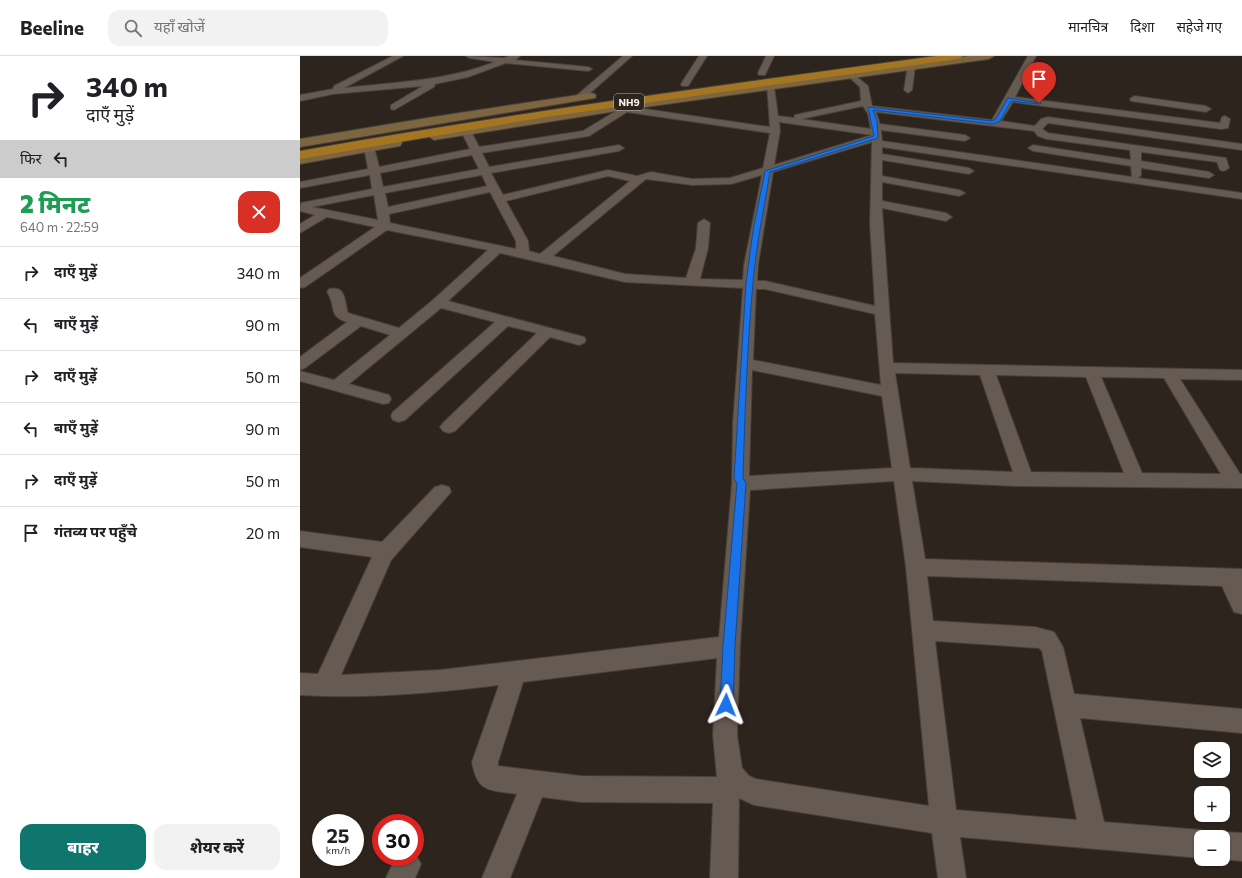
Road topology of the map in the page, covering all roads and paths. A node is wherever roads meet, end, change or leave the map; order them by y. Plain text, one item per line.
1 (399, 56) edge
2 (470, 56) edge
3 (516, 56) edge
4 (628, 56) edge
5 (703, 56) edge
6 (770, 56) edge
7 (892, 56) edge
8 (920, 56) edge
9 (958, 56) edge
10 (989, 56) edge
11 (1032, 56) edge
12 (505, 61) junction
13 (911, 67) junction
14 (588, 69) dead end
15 (762, 73) junction
16 (852, 76) junction
17 (435, 82) junction
18 (684, 84) junction
19 (770, 87) junction
20 (908, 90) dead end
21 (328, 92) junction
22 (300, 98) edge
23 (579, 98) junction
24 (1010, 99) junction
25 (1134, 99) dead end
26 (868, 101) junction
27 (1155, 102) junction
28 (394, 107) dead end
29 (621, 108) junction
30 (1206, 108) dead end
31 (1154, 118) junction
32 (1224, 119) dead end
33 (779, 123) junction
34 (995, 123) junction
35 (466, 131) junction
36 (1040, 132) junction
37 (965, 138) dead end
38 (877, 139) junction
39 (300, 143) edge
40 (369, 147) junction
41 (1242, 147) edge
42 (300, 148) edge
43 (619, 148) dead end
44 (1033, 148) junction
45 (1135, 148) junction
46 (476, 151) junction
47 (300, 155) edge
48 (300, 160) edge
49 (1028, 164) junction
50 (1136, 164) junction
51 (1224, 168) dead end
52 (374, 170) junction
53 (485, 171) junction
54 (768, 171) junction
55 (969, 171) dead end
56 (1209, 175) dead end
57 (877, 178) junction
58 (638, 179) junction
59 (1136, 181) junction
60 (300, 185) edge
61 (378, 191) junction
62 (960, 193) dead end
63 (496, 194) junction
64 (1242, 196) edge
65 (877, 204) junction
66 (300, 207) edge
67 (383, 212) junction
68 (325, 213) junction
69 (946, 217) dead end
70 (704, 223) dead end
71 (384, 226) junction
72 (300, 229) edge
73 (496, 250) junction
74 (523, 255) junction
75 (543, 258) junction
76 (692, 282) junction
77 (750, 283) junction
78 (300, 284) edge
79 (334, 292) dead end
80 (438, 303) junction
81 (882, 312) junction
82 (359, 320) junction
83 (505, 321) junction
84 (547, 332) junction
85 (402, 333) junction
86 (579, 340) dead end
87 (744, 363) junction
88 (300, 365) edge
89 (886, 368) junction
90 (986, 370) junction
91 (1092, 371) junction
92 (1169, 372) junction
93 (1242, 375) edge
94 (300, 376) edge
95 (337, 386) junction
96 (890, 392) junction
97 (383, 399) dead end
98 (399, 416) dead end
99 (448, 427) dead end
100 (903, 474) junction
101 (1024, 479) junction
102 (1136, 480) junction
103 (1239, 481) edge
104 (741, 483) junction
105 (442, 492) dead end
106 (300, 539) edge
107 (386, 551) junction
108 (916, 567) junction
109 (1235, 578) edge
110 (1242, 605) edge
111 (923, 630) junction
112 (729, 646) junction
113 (515, 672) junction
114 (300, 684) edge
115 (324, 685) junction
116 (1066, 705) junction
117 (1242, 721) edge
118 (728, 782) junction
119 (535, 783) junction
120 (944, 822) junction
121 (1094, 835) junction
122 (1194, 843) edge
123 (1230, 847) edge
124 (1242, 848) edge
125 (496, 878) edge
126 (724, 878) edge
127 (952, 878) edge

1 - 21 street
2 - 12 street
3 - 12 street
4 - 23 street
5 - 18 street
6 - 15 street
7 - 15 main road
8 - 42 highway, NH9
9 - 47 highway, NH9
10 - 13 main road
11 - 24 street
12 - 14 street
12 - 17 street
13 - 16 main road
13 - 20 street
15 - 18 main road
16 - 19 main road
16 - 26 street
17 - 21 street
17 - 28 street
18 - 23 main road
19 - 29 main road
19 - 33 street
21 - 22 street
23 - 39 main road
24 - 31 street
24 - 34 street
25 - 27 street
26 - 33 street
26 - 34 street
26 - 38 street
27 - 30 street
27 - 31 street
29 - 33 street
29 - 35 main road
29 - 46 street
31 - 32 street
33 - 38 street
33 - 54 street
34 - 36 street
35 - 40 main road
35 - 46 street
36 - 41 street
36 - 44 street
36 - 45 street
37 - 38 street
38 - 49 street
38 - 54 street
38 - 55 street
38 - 57 street
40 - 48 main road
40 - 52 street
43 - 53 street
44 - 49 street
44 - 50 street
45 - 50 street
45 - 51 street
46 - 52 street
46 - 53 street
49 - 59 street
50 - 56 street
50 - 59 street
52 - 60 street
52 - 61 street
53 - 61 street
53 - 63 street
54 - 58 street
54 - 77 street
57 - 62 street
57 - 65 street
58 - 63 street
58 - 75 street
59 - 64 street
61 - 66 street
61 - 67 street
63 - 67 street
63 - 74 street
65 - 69 street
65 - 81 street
66 - 68 street
67 - 71 street
68 - 71 street
68 - 72 street
70 - 76 street
71 - 73 street
71 - 78 street
73 - 74 street
73 - 80 street
74 - 75 street
75 - 76 street
76 - 77 street
77 - 81 street
77 - 87 street
79 - 82 street
80 - 83 street
80 - 85 street
81 - 89 street
82 - 85 street
82 - 88 street
83 - 84 street
83 - 98 street
84 - 86 street
84 - 99 street
85 - 95 street
87 - 96 street
87 - 104 street
89 - 90 street
89 - 96 street
90 - 91 street
90 - 101 street
91 - 92 street
91 - 102 street
92 - 93 street
92 - 103 street
94 - 95 street
95 - 97 street
96 - 100 street
100 - 101 street
100 - 104 street
100 - 108 street
101 - 102 street
102 - 103 street
104 - 112 street
105 - 107 street
106 - 107 street
107 - 115 street
108 - 109 street
108 - 111 street
109 - 110 street
111 - 116 street
111 - 120 street
112 - 113 street
112 - 118 street
113 - 115 street
113 - 119 street
114 - 115 street
116 - 117 street
116 - 121 street
118 - 119 street
118 - 120 street
118 - 126 street
119 - 125 street
120 - 121 street
120 - 127 street
121 - 122 street
123 - 124 street

